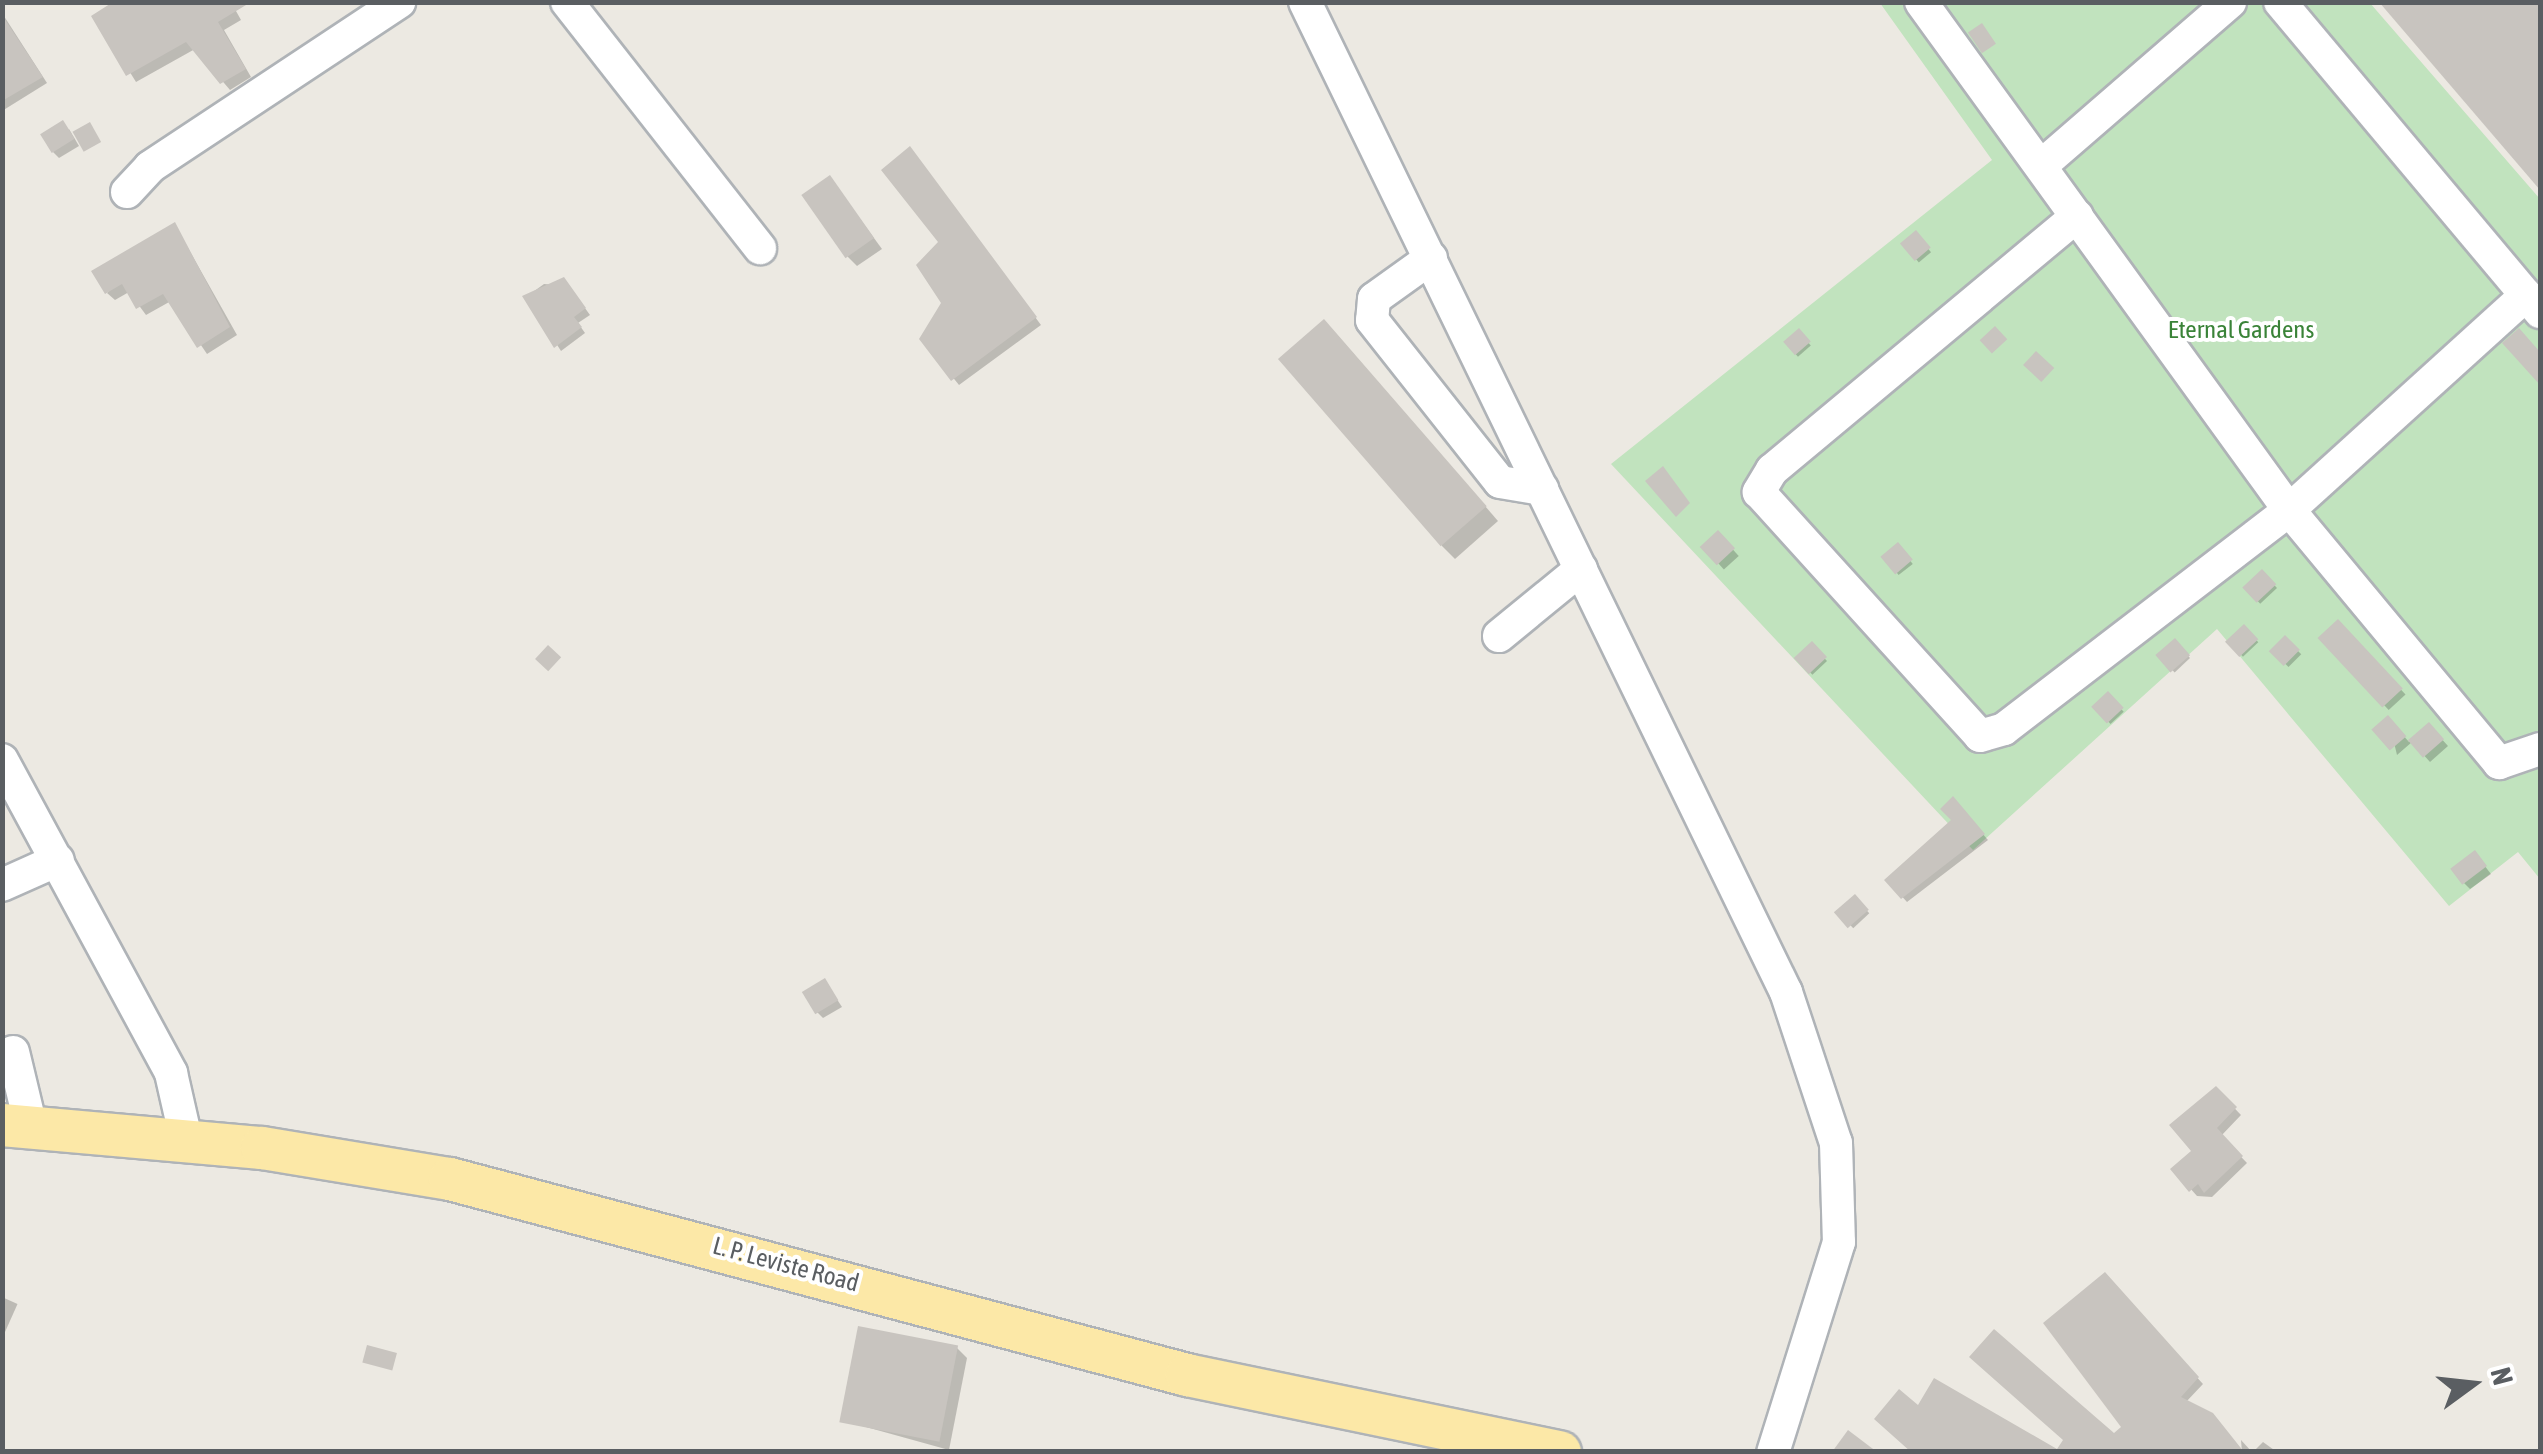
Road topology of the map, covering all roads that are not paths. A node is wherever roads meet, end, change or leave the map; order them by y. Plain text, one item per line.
1 (399, 2) edge
2 (567, 2) edge
3 (1305, 2) edge
4 (1921, 2) edge
5 (2230, 2) edge
6 (2280, 2) edge
7 (2042, 165) junction
8 (127, 192) dead end
9 (2077, 216) junction
10 (760, 248) dead end
11 (1430, 258) junction
12 (2533, 304) edge
13 (1542, 489) junction
14 (2289, 510) junction
15 (1581, 569) junction
16 (1499, 636) dead end
17 (2539, 754) edge
18 (2, 760) edge
19 (58, 860) junction
20 (2, 884) edge
21 (13, 1052) dead end
22 (16, 1126) edge
23 (186, 1139) junction
24 (1560, 1452) edge
25 (1773, 1452) edge

1 - 8 street
2 - 10 street
3 - 11 street
4 - 7 street
5 - 7 street
6 - 12 street
7 - 9 street
9 - 14 street
9 - 14 street
11 - 13 street
11 - 13 street
12 - 14 street
13 - 15 street
14 - 17 street
15 - 16 street
15 - 25 street
18 - 19 street
19 - 20 street
19 - 23 street
21 - 22 street
22 - 23 main road, L. P. Leviste Road
23 - 24 main road, L. P. Leviste Road

